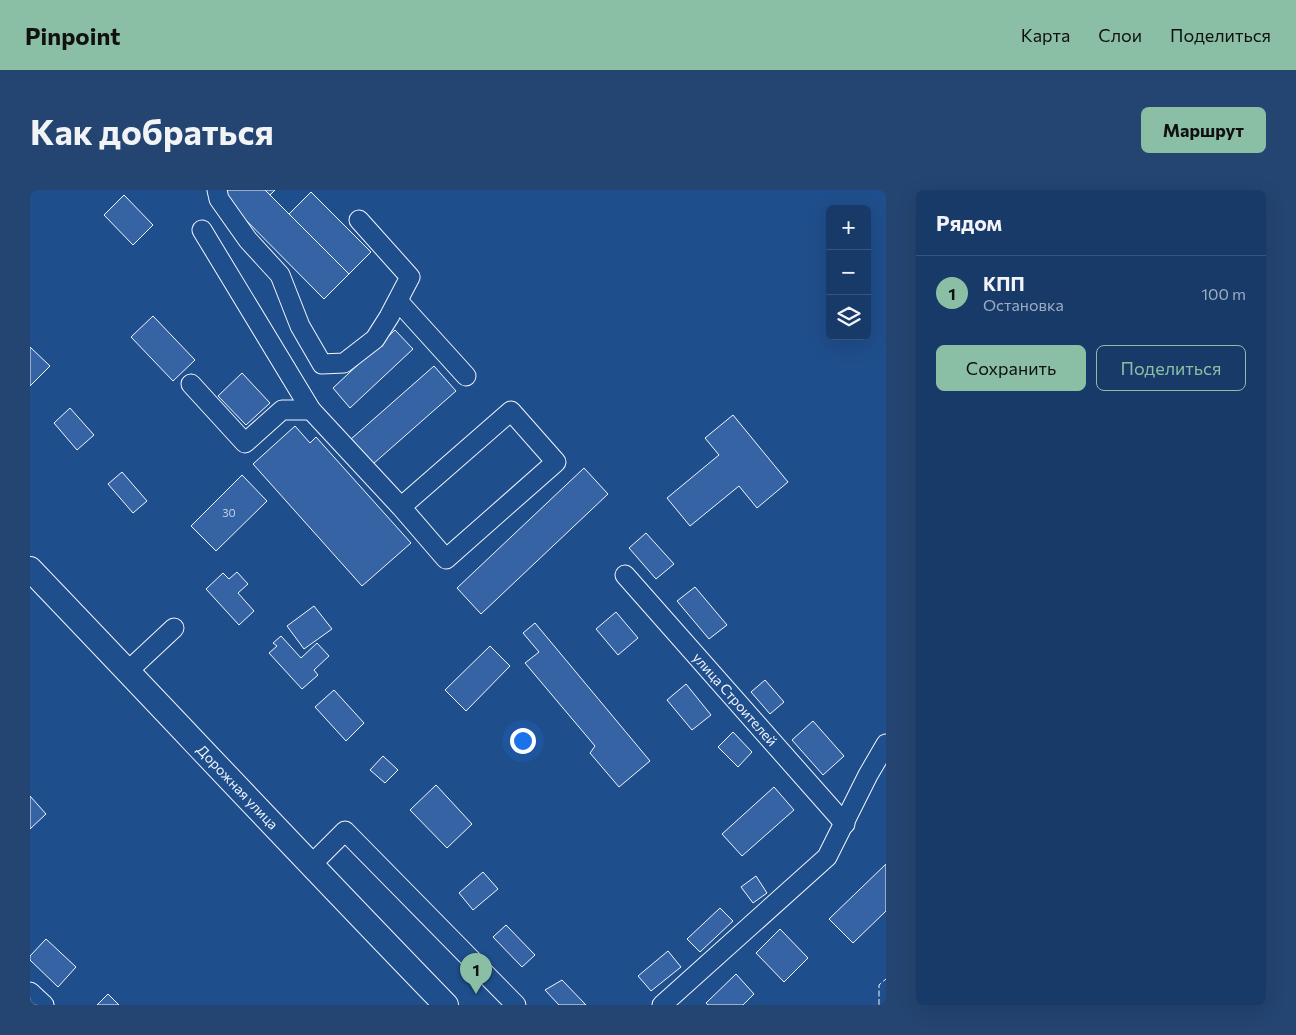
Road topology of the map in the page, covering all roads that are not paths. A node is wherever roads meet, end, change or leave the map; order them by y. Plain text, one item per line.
1 (217, 190) edge
2 (360, 220) dead end
3 (202, 230) dead end
4 (398, 301) junction
5 (466, 376) dead end
6 (192, 384) dead end
7 (311, 410) junction
8 (401, 507) junction
9 (30, 569) edge
10 (625, 575) dead end
11 (174, 628) dead end
12 (128, 671) junction
13 (886, 744) edge
14 (877, 777) edge
15 (845, 824) junction
16 (310, 866) junction
17 (30, 992) edge
18 (44, 1005) edge
19 (446, 1005) edge
20 (516, 1005) edge
21 (662, 1005) edge

1 - 4 street
2 - 4 street
3 - 7 street
4 - 5 street
6 - 7 street
7 - 8 street
8 - 8 street
9 - 12 main road, Дорожная улица
10 - 15 street, улица Строителей
11 - 12 street
12 - 16 main road, Дорожная улица
13 - 14 street
14 - 15 street
15 - 21 street
16 - 19 main road, Дорожная улица
16 - 20 street
17 - 18 street

